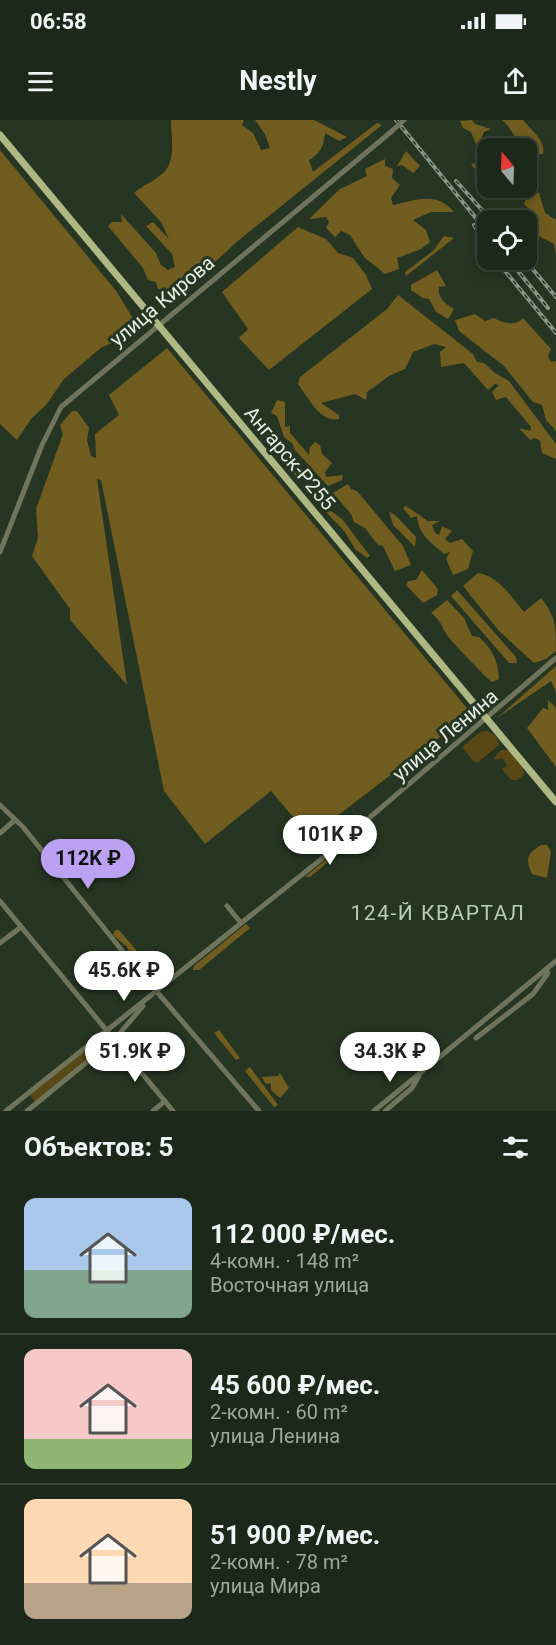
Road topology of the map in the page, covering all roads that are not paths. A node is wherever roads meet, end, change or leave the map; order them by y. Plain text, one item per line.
1 (404, 120) edge
2 (0, 135) edge
3 (157, 325) junction
4 (0, 552) edge
5 (556, 658) edge
6 (486, 720) junction
7 (556, 802) edge
8 (0, 805) edge
9 (15, 820) junction
10 (0, 833) edge
11 (0, 901) edge
12 (227, 906) dead end
13 (241, 923) junction
14 (21, 927) junction
15 (0, 943) edge
16 (556, 961) edge
17 (546, 969) junction
18 (157, 992) junction
19 (131, 1011) junction
20 (105, 1030) junction
21 (476, 1038) dead end
22 (114, 1040) junction
23 (421, 1072) junction
24 (25, 1095) junction
25 (165, 1101) junction
26 (33, 1106) junction
27 (6, 1111) edge
28 (27, 1111) edge
29 (153, 1111) edge
30 (173, 1111) edge
31 (259, 1111) edge
32 (374, 1111) edge
33 (385, 1111) edge

1 - 3 street, улица Кирова, bridge
2 - 3 main road, Ангарск-Р255
3 - 4 street, улица Кирова
3 - 6 main road, Ангарск-Р255
5 - 6 street, улица Ленина
6 - 7 main road, Ангарск-Р255
6 - 13 street, улица Ленина
8 - 9 street
9 - 10 street
9 - 18 street
11 - 14 street
12 - 13 street
13 - 18 street, улица Ленина
14 - 15 street
14 - 20 street
16 - 17 street
17 - 21 street
17 - 23 street
18 - 19 street, улица Ленина
18 - 22 street, улица Ленина
18 - 31 street
19 - 20 street, улица Ленина
19 - 22 street
20 - 22 street
20 - 24 street, улица Ленина
22 - 25 street
22 - 26 street, улица Ленина
23 - 32 street
23 - 33 street
24 - 26 street
24 - 27 street, улица Ленина
25 - 29 street
25 - 30 street
26 - 28 street, улица Ленина

